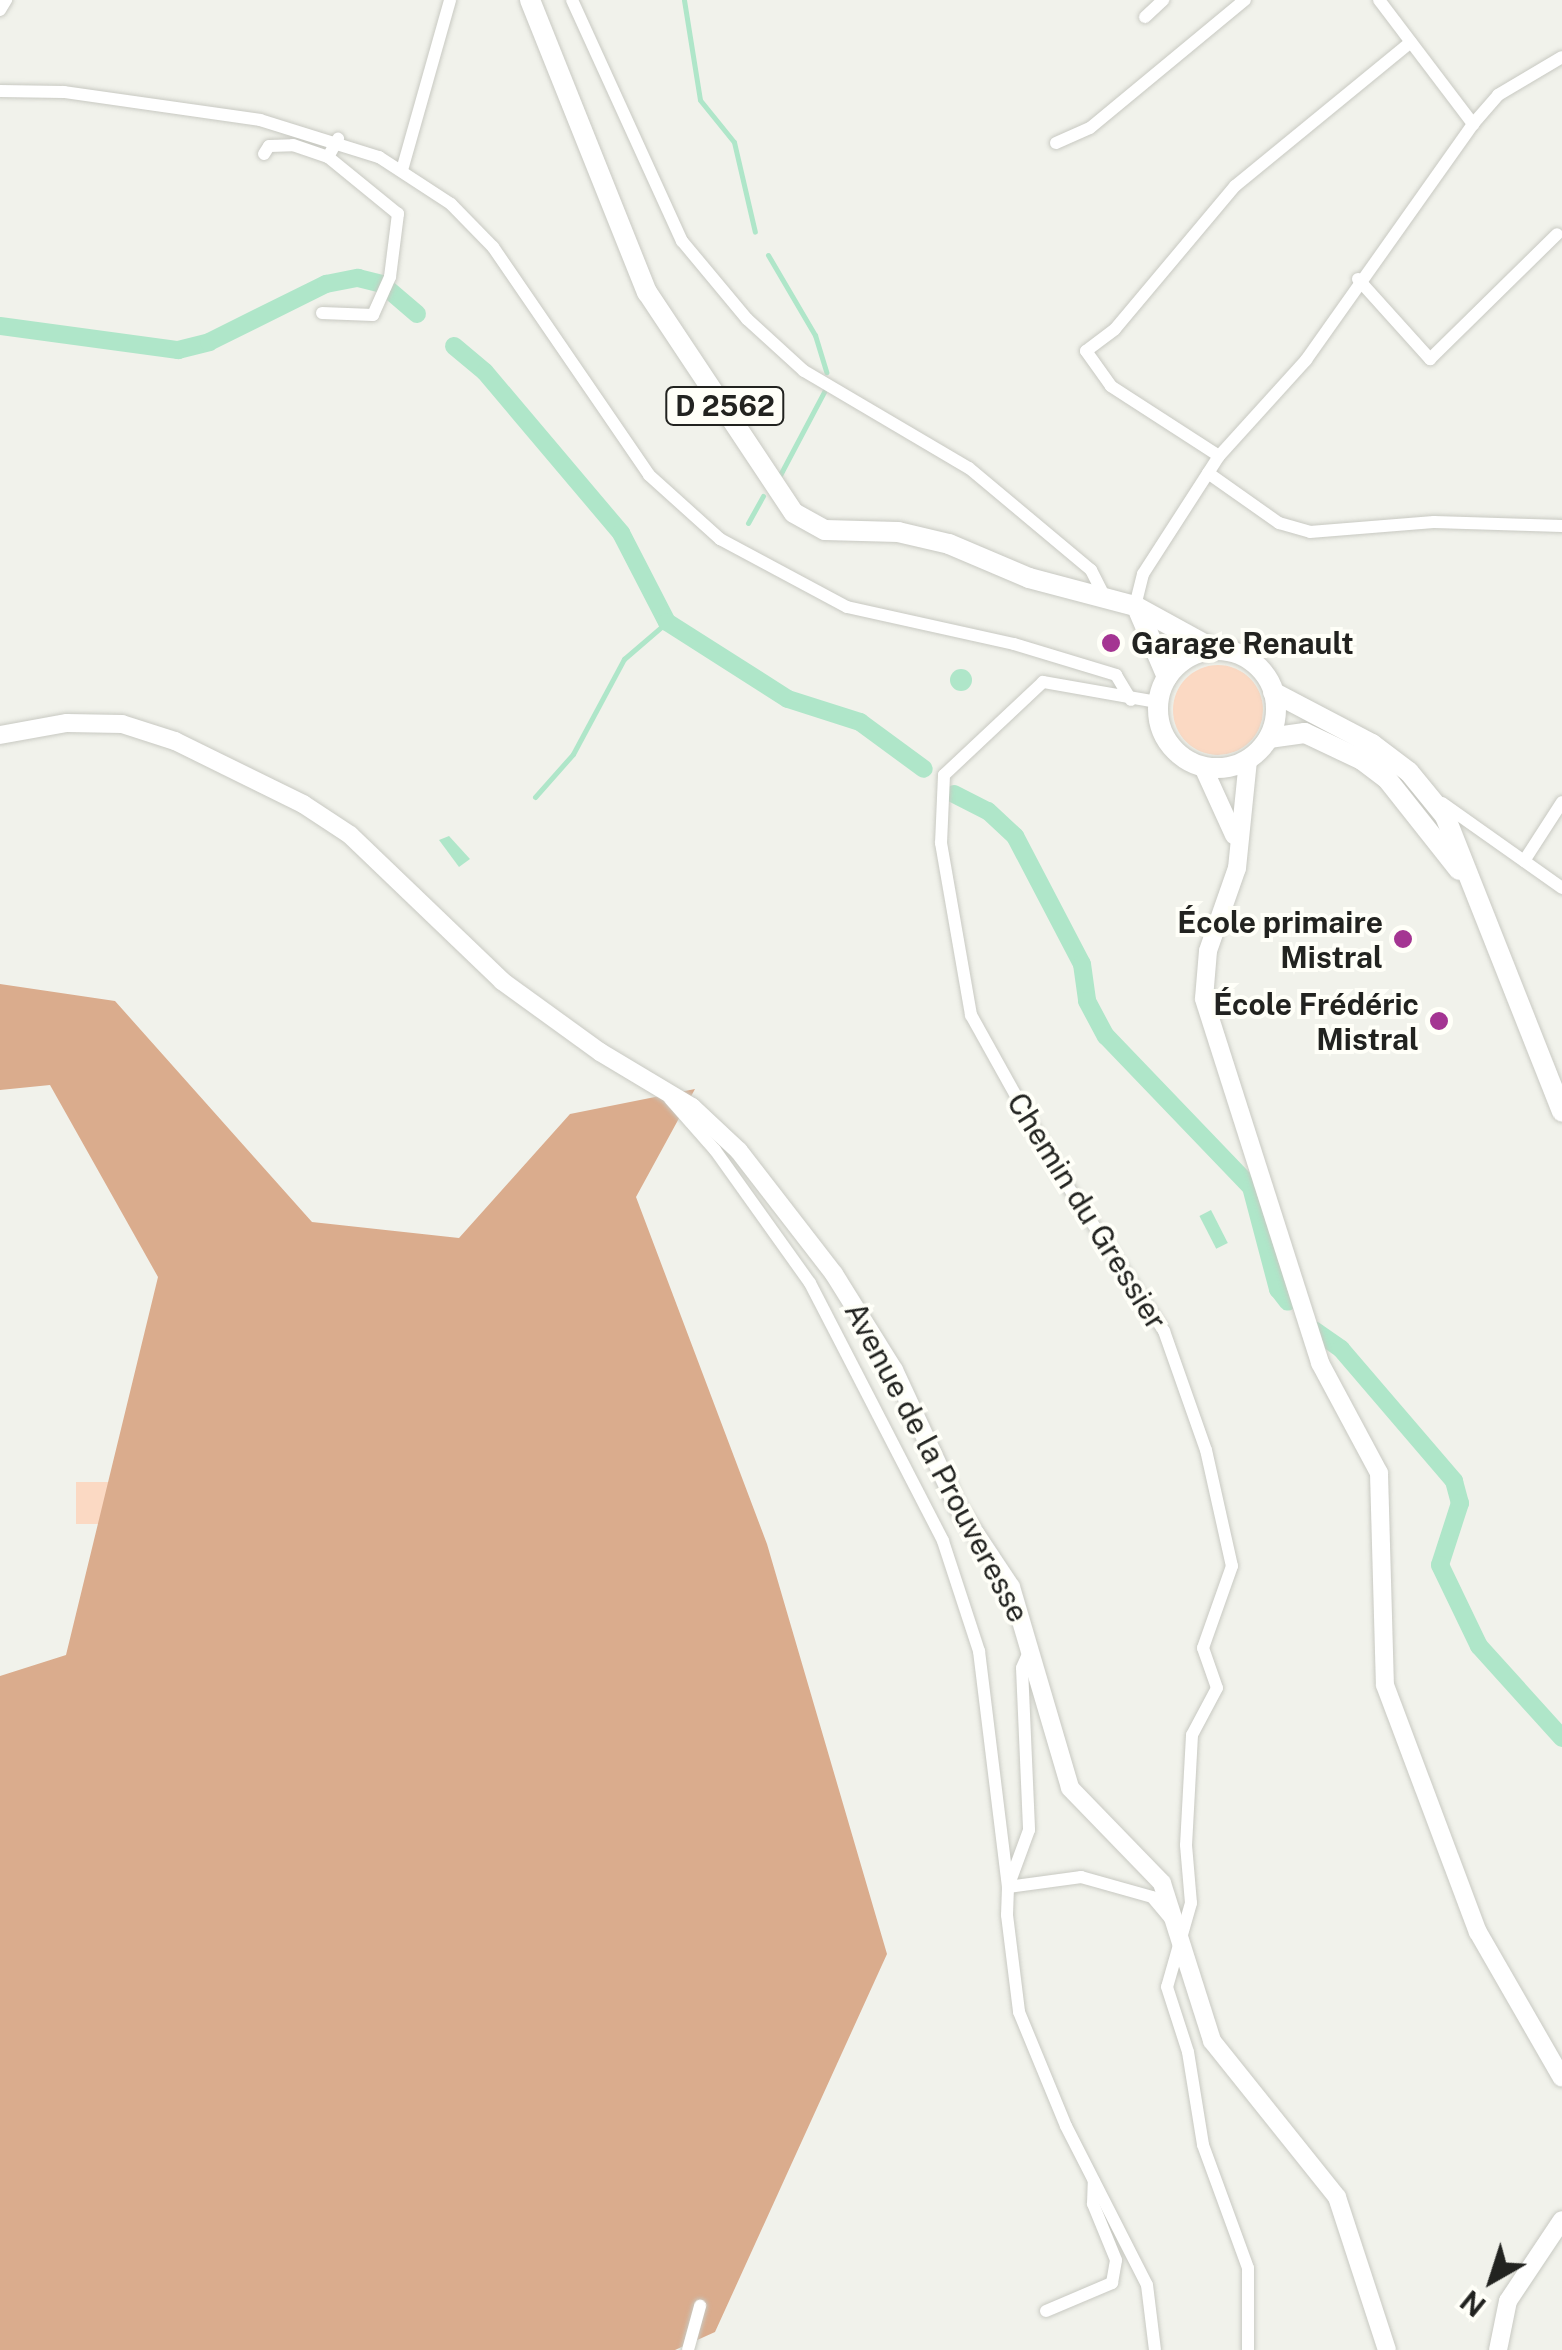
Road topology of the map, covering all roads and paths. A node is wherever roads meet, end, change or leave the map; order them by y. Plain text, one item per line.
1 (6, 0) edge
2 (450, 0) edge
3 (530, 0) edge
4 (572, 0) edge
5 (1163, 0) edge
6 (1245, 0) edge
7 (1378, 0) edge
8 (0, 10) edge
9 (1145, 17) dead end
10 (1411, 42) junction
11 (1562, 57) edge
12 (0, 91) edge
13 (1473, 124) junction
14 (338, 139) junction
15 (1056, 143) dead end
16 (264, 154) dead end
17 (328, 156) junction
18 (402, 170) junction
19 (1557, 234) dead end
20 (1358, 279) junction
21 (322, 313) dead end
22 (1219, 456) junction
23 (1208, 472) junction
24 (1562, 526) edge
25 (1104, 595) junction
26 (1135, 606) junction
27 (1214, 650) junction
28 (1167, 677) junction
29 (1273, 692) junction
30 (1131, 700) junction
31 (1158, 702) junction
32 (0, 735) edge
33 (1269, 738) junction
34 (1248, 760) junction
35 (1203, 767) junction
36 (1409, 772) junction
37 (1387, 779) junction
38 (1562, 802) edge
39 (1445, 816) junction
40 (1467, 823) junction
41 (1238, 849) junction
42 (1524, 861) junction
43 (1562, 888) edge
44 (1474, 894) junction
45 (657, 1085) junction
46 (1562, 1112) edge
47 (1032, 1645) junction
48 (1008, 1887) junction
49 (1176, 1926) junction
50 (1181, 1945) junction
51 (1562, 2078) edge
52 (1094, 2178) junction
53 (1562, 2220) edge
54 (700, 2306) dead end
55 (1046, 2311) dead end
56 (688, 2350) edge
57 (1155, 2350) edge
58 (1248, 2350) edge
59 (1387, 2350) edge
60 (1498, 2350) edge

1 - 8 street
2 - 18 street
3 - 25 main road, D 2562
4 - 25 street
5 - 9 street
6 - 15 street
7 - 10 street
10 - 13 street
10 - 22 street
11 - 13 street
12 - 14 street
13 - 20 street
14 - 17 street
14 - 18 street
16 - 17 street
17 - 21 street
18 - 30 street
19 - 20 street
20 - 22 street
22 - 23 street
23 - 24 street
23 - 26 street
25 - 26 main road, D 2562
26 - 27 main road, D 2562
26 - 28 main road
27 - 28 main road
27 - 29 main road
28 - 31 main road
29 - 33 main road
29 - 36 main road
30 - 31 street, Chemin du Gressier
30 - 50 street, Chemin du Gressier
31 - 35 main road
32 - 45 main road, Avenue de la Prouveresse
33 - 34 main road
33 - 37 main road
34 - 35 main road
34 - 41 main road
35 - 41 main road
36 - 39 main road
36 - 40 street
37 - 39 street
37 - 44 main road
38 - 42 street
39 - 40 street
39 - 44 main road
40 - 42 street
41 - 51 main road
42 - 43 street
44 - 46 main road
45 - 47 main road, Avenue de la Prouveresse
45 - 48 street
47 - 48 street
47 - 49 main road, Avenue de la Prouveresse
48 - 49 street
48 - 52 street
49 - 50 main road, Avenue de la Prouveresse
50 - 58 street, Chemin du Gressier
50 - 59 main road, Avenue de la Prouveresse
52 - 55 street
52 - 57 street
53 - 60 main road
54 - 56 street

